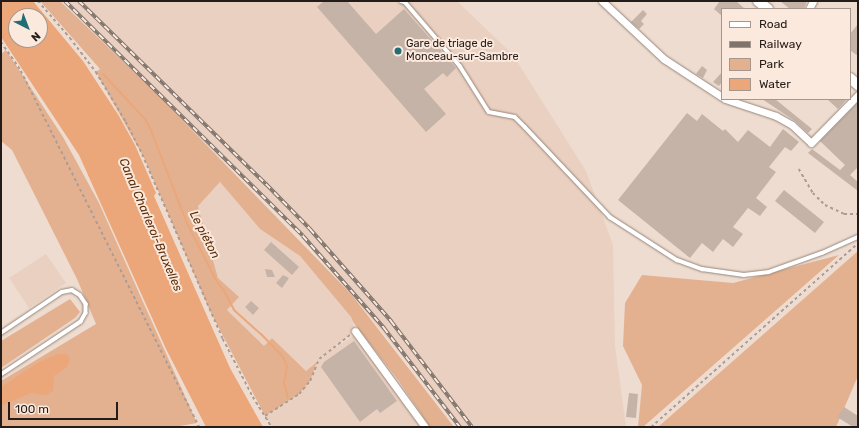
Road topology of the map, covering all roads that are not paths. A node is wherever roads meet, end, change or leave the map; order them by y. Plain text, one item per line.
1 (401, 1) edge
2 (602, 1) edge
3 (758, 1) edge
4 (767, 8) edge
5 (858, 95) edge
6 (721, 96) edge
7 (728, 100) edge
8 (858, 237) edge
9 (355, 331) road end
10 (1, 333) edge
11 (1, 375) edge
12 (425, 427) edge

1 - 8 lane
2 - 6 street
3 - 4 main road
5 - 7 street
9 - 12 street
10 - 11 lane

